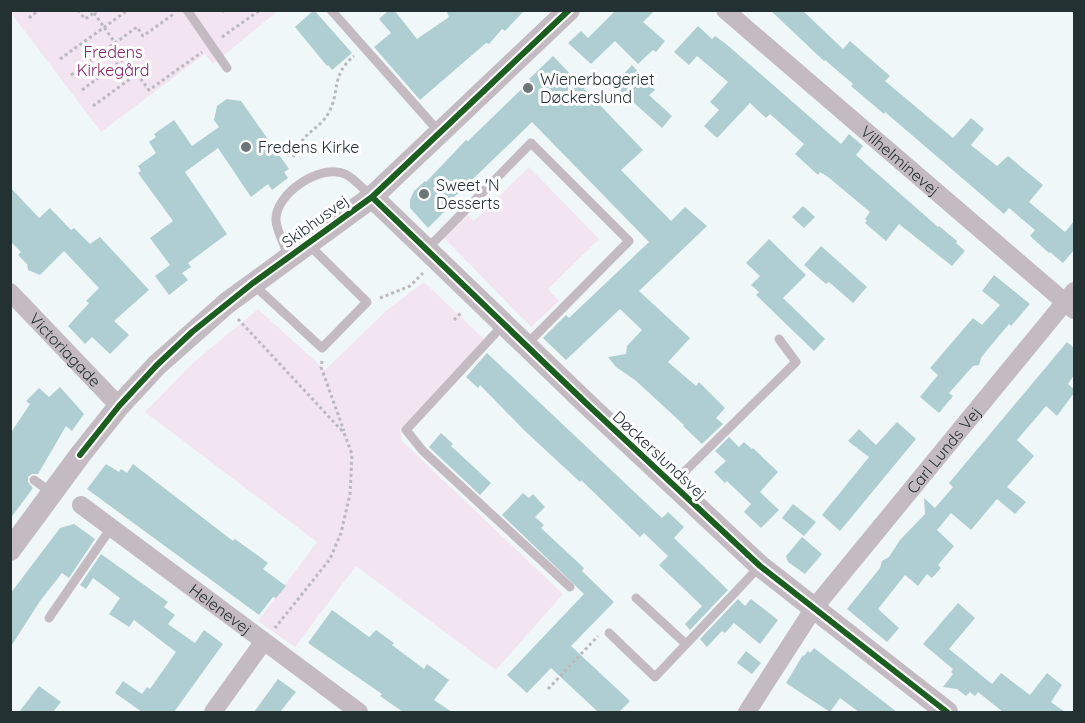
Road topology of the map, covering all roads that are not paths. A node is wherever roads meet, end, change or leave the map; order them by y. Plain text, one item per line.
1 (187, 10) edge
2 (332, 10) edge
3 (725, 10) edge
4 (566, 11) edge
5 (227, 68) dead end
6 (440, 133) junction
7 (372, 197) junction
8 (427, 249) junction
9 (298, 250) junction
10 (253, 283) junction
11 (10, 292) edge
12 (1071, 301) edge
13 (504, 324) junction
14 (779, 339) dead end
15 (526, 345) junction
16 (119, 406) junction
17 (672, 484) junction
18 (81, 506) dead end
19 (111, 528) junction
20 (10, 550) edge
21 (760, 566) junction
22 (570, 587) dead end
23 (636, 598) dead end
24 (814, 608) junction
25 (49, 618) dead end
26 (606, 631) road end
27 (264, 641) junction
28 (686, 644) junction
29 (213, 712) edge
30 (359, 712) edge
31 (747, 712) edge
32 (947, 712) edge

1 - 5 lane
2 - 6 lane
3 - 12 street, Vilhelminevej
4 - 6 street, Skibhusvej
6 - 7 street, Skibhusvej
7 - 8 street, Døckerslundsvej
7 - 9 street, Skibhusvej
7 - 9 lane
8 - 13 street, Døckerslundsvej
8 - 15 lane
9 - 10 street, Skibhusvej
9 - 10 lane
10 - 16 street, Skibhusvej
11 - 16 street, Victoriagade
12 - 24 street, Carl Lunds Vej
13 - 15 street, Døckerslundsvej
13 - 22 lane
14 - 17 lane
15 - 17 street, Døckerslundsvej
16 - 20 street, Skibhusvej
17 - 21 street, Døckerslundsvej
18 - 19 street, Helenevej
19 - 25 lane
19 - 27 street, Helenevej
21 - 24 street, Døckerslundsvej
21 - 28 lane
23 - 28 lane
24 - 31 street, Carl Lunds Vej
24 - 32 street, Døckerslundsvej
26 - 28 lane
27 - 29 street
27 - 30 street, Helenevej

